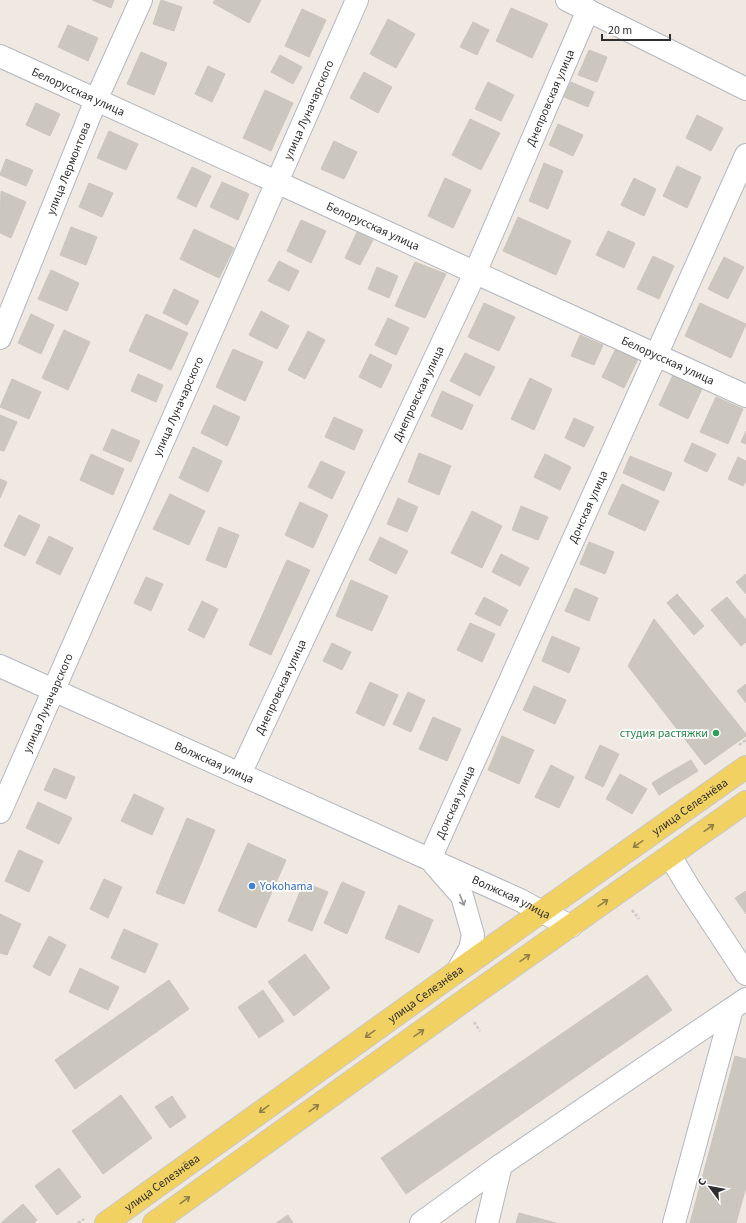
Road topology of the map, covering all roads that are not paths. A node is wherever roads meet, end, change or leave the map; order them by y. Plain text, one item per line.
1 (141, 0) edge
2 (357, 0) edge
3 (567, 0) edge
4 (588, 10) junction
5 (0, 56) edge
6 (746, 89) edge
7 (96, 100) junction
8 (746, 155) edge
9 (276, 182) junction
10 (475, 272) junction
11 (0, 338) edge
12 (655, 355) junction
13 (746, 396) edge
14 (0, 666) edge
15 (54, 690) junction
16 (746, 767) edge
17 (240, 774) junction
18 (746, 802) edge
19 (0, 812) edge
20 (670, 856) junction
21 (430, 859) junction
22 (542, 912) junction
23 (571, 926) junction
24 (458, 970) junction
25 (746, 974) edge
26 (739, 1004) edge
27 (502, 1165) junction
28 (106, 1223) edge
29 (154, 1223) edge
30 (421, 1223) edge
31 (487, 1223) edge
32 (674, 1223) edge

1 - 7 street, улица Лермонтова
2 - 9 street, улица Луначарского
3 - 4 street
4 - 6 street
4 - 10 street, Днепровская улица
5 - 7 street, Белорусская улица
7 - 9 street, Белорусская улица
7 - 11 street, улица Лермонтова
8 - 12 street, Донская улица
9 - 10 street, Белорусская улица
9 - 15 street, улица Луначарского
10 - 12 street, Белорусская улица
10 - 17 street, Днепровская улица
12 - 13 street, Белорусская улица
12 - 21 street, Донская улица
14 - 15 street, Волжская улица
15 - 17 street, Волжская улица
15 - 19 street, улица Луначарского
16 -> 22 main road, улица Селезнёва
17 - 21 street, Волжская улица
20 -> 18 main road
23 -> 20 main road
20 - 25 street
21 - 22 street, Волжская улица
21 -> 24 street, Волжская улица
22 - 23 street, Волжская улица
22 - 24 main road, улица Селезнёва
29 -> 23 main road
24 -> 28 main road, улица Селезнёва
26 - 27 street
26 - 32 street
27 - 30 street
27 - 31 street

